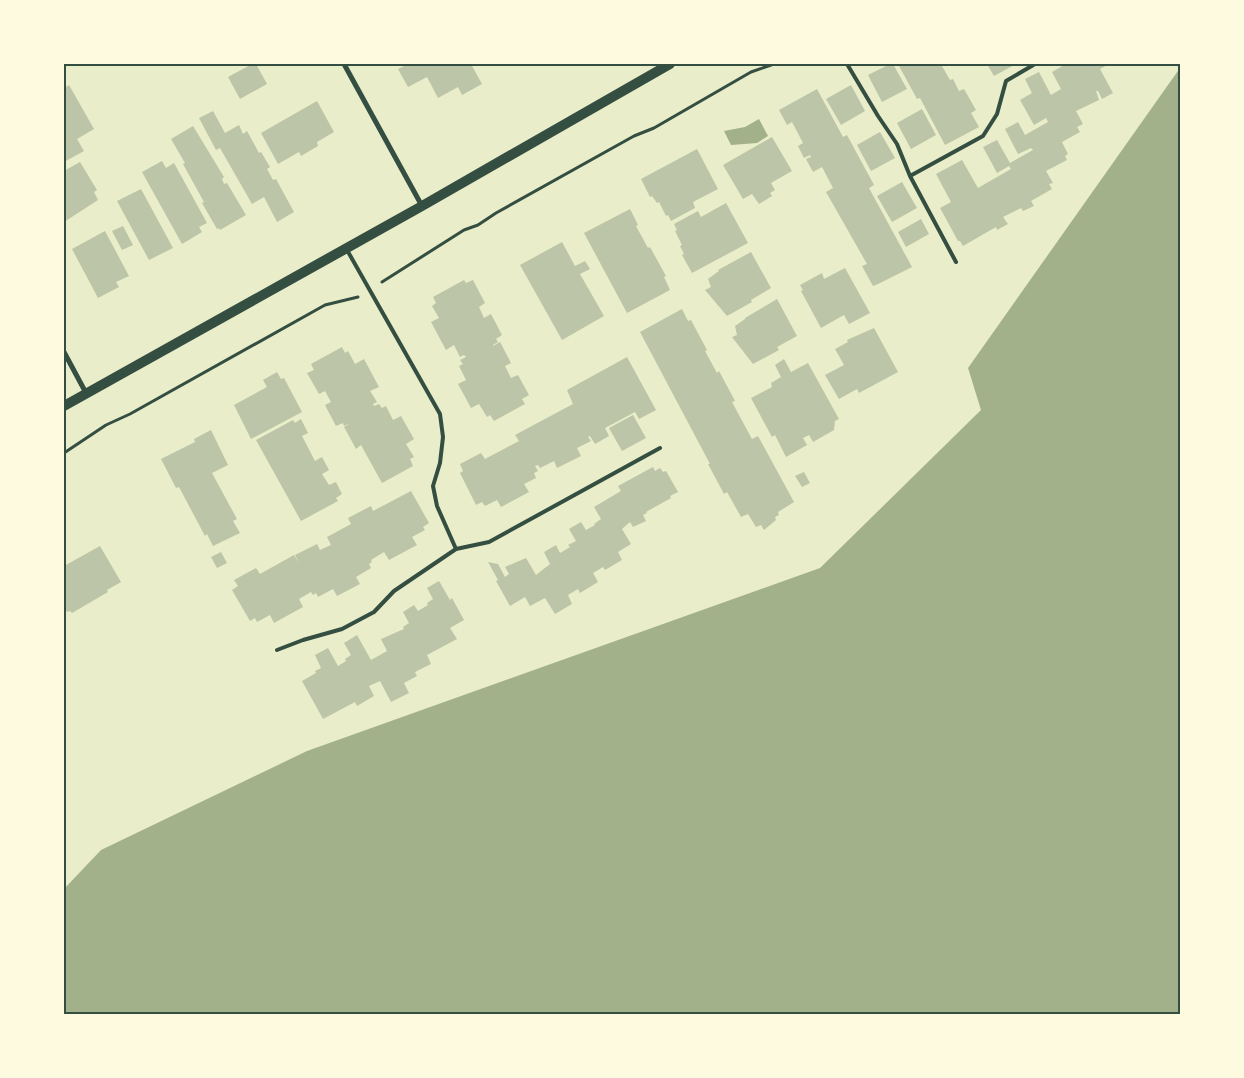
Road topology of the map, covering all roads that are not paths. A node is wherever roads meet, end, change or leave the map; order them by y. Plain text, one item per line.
1 (344, 64) edge
2 (670, 64) edge
3 (847, 64) edge
4 (1035, 64) edge
5 (910, 176) junction
6 (422, 206) junction
7 (346, 248) junction
8 (956, 262) dead end
9 (64, 352) edge
10 (86, 393) junction
11 (64, 406) edge
12 (660, 448) dead end
13 (456, 549) junction
14 (277, 650) dead end

1 - 6 street
2 - 6 main road
3 - 5 lane
4 - 5 lane
5 - 8 lane
6 - 7 main road
7 - 10 main road
7 - 13 lane
9 - 10 street
10 - 11 main road
12 - 13 lane
13 - 14 lane

